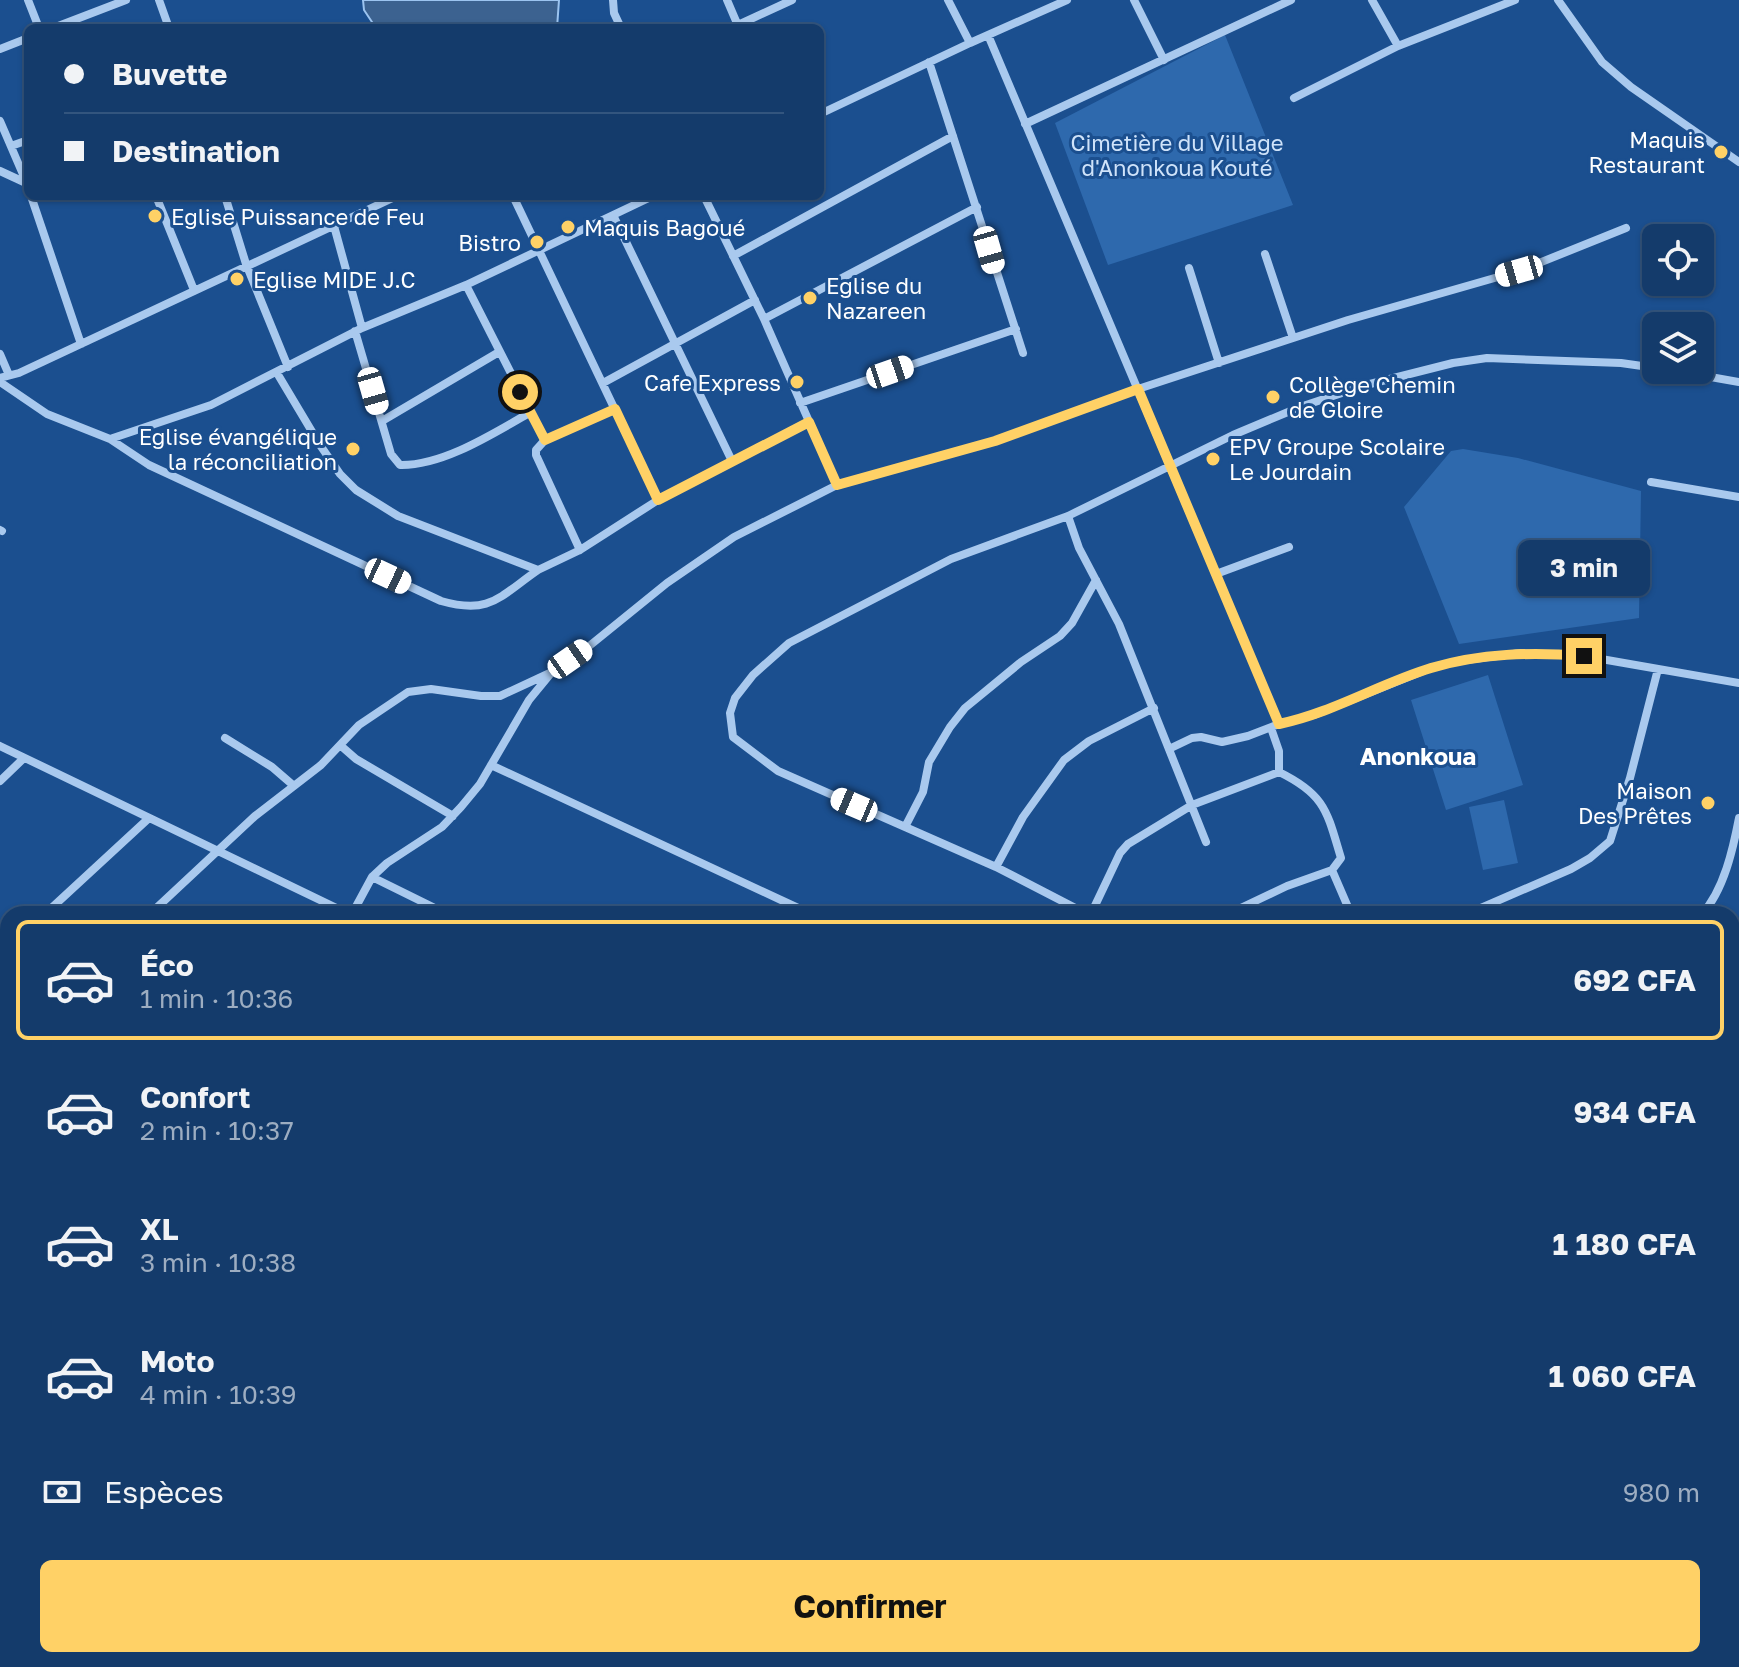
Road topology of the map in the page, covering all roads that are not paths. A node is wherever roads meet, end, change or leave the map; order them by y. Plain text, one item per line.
1 (28, 0) edge
2 (126, 0) edge
3 (159, 0) edge
4 (613, 0) edge
5 (727, 0) edge
6 (792, 0) edge
7 (948, 0) edge
8 (1067, 0) edge
9 (1134, 0) edge
10 (1291, 0) edge
11 (1372, 0) edge
12 (1515, 0) edge
13 (1558, 0) edge
14 (37, 24) edge
15 (63, 24) edge
16 (168, 24) edge
17 (619, 24) edge
18 (738, 24) edge
19 (743, 24) edge
20 (988, 35) junction
21 (24, 40) edge
22 (970, 43) junction
23 (1398, 46) junction
24 (0, 49) edge
25 (1164, 60) junction
26 (929, 62) junction
27 (1294, 98) dead end
28 (824, 112) edge
29 (0, 121) edge
30 (1025, 124) junction
31 (953, 136) junction
32 (24, 141) edge
33 (10, 144) junction
34 (0, 148) edge
35 (1739, 162) edge
36 (0, 171) edge
37 (24, 176) edge
38 (24, 183) edge
39 (32, 200) edge
40 (158, 200) edge
41 (226, 200) edge
42 (389, 200) edge
43 (515, 200) edge
44 (645, 200) edge
45 (706, 200) edge
46 (977, 207) junction
47 (613, 215) junction
48 (334, 226) junction
49 (1626, 228) dead end
50 (541, 250) junction
51 (1265, 254) dead end
52 (733, 256) junction
53 (246, 264) junction
54 (1189, 268) dead end
55 (466, 285) junction
56 (194, 290) junction
57 (755, 300) junction
58 (764, 319) junction
59 (358, 329) junction
60 (1016, 329) junction
61 (1293, 338) junction
62 (675, 343) junction
63 (81, 344) junction
64 (499, 352) junction
65 (1023, 353) dead end
66 (0, 354) edge
67 (1219, 363) junction
68 (1642, 366) edge
69 (288, 367) junction
70 (277, 373) junction
71 (3, 378) edge
72 (1714, 378) edge
73 (1739, 382) edge
74 (603, 383) junction
75 (1138, 389) junction
76 (800, 403) junction
77 (615, 409) junction
78 (531, 412) junction
79 (382, 421) junction
80 (809, 422) junction
81 (110, 439) junction
82 (545, 440) junction
83 (732, 461) junction
84 (1170, 465) junction
85 (1651, 482) dead end
86 (837, 485) junction
87 (1739, 497) edge
88 (658, 500) junction
89 (1068, 516) junction
90 (1289, 547) dead end
91 (580, 550) junction
92 (538, 570) junction
93 (1216, 574) junction
94 (1096, 580) junction
95 (1658, 669) junction
96 (552, 672) junction
97 (1739, 683) edge
98 (1154, 708) junction
99 (1275, 726) junction
100 (225, 738) dead end
101 (340, 745) junction
102 (0, 746) edge
103 (1171, 748) junction
104 (24, 758) junction
105 (491, 765) junction
106 (1279, 772) junction
107 (0, 781) edge
108 (294, 786) junction
109 (1192, 805) junction
110 (453, 816) junction
111 (149, 818) junction
112 (1739, 818) edge
113 (905, 827) junction
114 (1206, 842) dead end
115 (216, 851) junction
116 (996, 867) junction
117 (1332, 870) junction
118 (372, 877) junction
119 (54, 906) edge
120 (158, 906) edge
121 (321, 906) edge
122 (355, 906) edge
123 (431, 906) edge
124 (794, 906) edge
125 (1073, 906) edge
126 (1093, 906) edge
127 (1245, 906) edge
128 (1348, 906) edge
129 (1485, 906) edge
130 (1710, 906) edge

1 - 14 street
2 - 15 street
3 - 16 street
4 - 17 street
5 - 18 street
6 - 19 street
7 - 22 street
8 - 20 street
9 - 25 street
10 - 25 street
11 - 23 street
12 - 23 street
13 - 35 street
20 - 22 street
20 - 30 street
21 - 24 street
22 - 26 street
23 - 27 street
25 - 30 street
26 - 28 street
26 - 31 street
29 - 33 street
30 - 75 street
31 - 46 street
31 - 52 street
32 - 33 street
33 - 34 street
33 - 37 street
36 - 38 street
39 - 63 street
40 - 56 street
41 - 53 street
42 - 48 street
43 - 50 street
44 - 47 street
45 - 52 street
46 - 58 street
46 - 60 street
47 - 50 street
47 - 62 street
48 - 53 street
48 - 59 street
49 - 61 street
50 - 55 street
50 - 74 street
51 - 61 street
52 - 57 street
53 - 56 street
53 - 69 street
54 - 67 street
55 - 59 street
55 - 64 street
56 - 63 street
57 - 58 street
57 - 62 street
58 - 76 street
59 - 69 street
59 - 79 street
60 - 65 street
60 - 76 street
61 - 67 street
62 - 74 street
62 - 83 street
63 - 71 street
64 - 78 street
64 - 79 street
66 - 71 street
67 - 75 street
68 - 84 street
69 - 70 street
70 - 81 street
70 - 92 street
71 - 81 street
72 - 73 street
74 - 77 street
75 - 84 street
75 - 86 street
76 - 80 street
77 - 82 street
77 - 88 street
78 - 79 street
78 - 82 street
80 - 83 street
80 - 86 street
81 - 92 street
82 - 91 street
83 - 88 street
84 - 89 street
84 - 93 street
85 - 87 street
86 - 96 street
88 - 91 street
89 - 94 street
89 - 113 street
90 - 93 street
91 - 92 street
93 - 99 street
94 - 98 street
94 - 113 street
95 - 97 street
95 - 99 street
95 - 129 street
96 - 101 street
96 - 105 street
98 - 103 street
98 - 116 street
99 - 103 street
99 - 106 street
100 - 108 street
101 - 108 street
101 - 110 street
102 - 104 street
103 - 109 street
104 - 107 street
104 - 111 street
105 - 110 street
105 - 124 street
106 - 109 street
106 - 117 street
108 - 115 street
109 - 114 street
109 - 126 street
110 - 118 street
111 - 115 street
111 - 119 street
112 - 130 street
113 - 116 street
115 - 120 street
115 - 121 street
116 - 125 street
117 - 127 street
117 - 128 street
118 - 122 street
118 - 123 street

